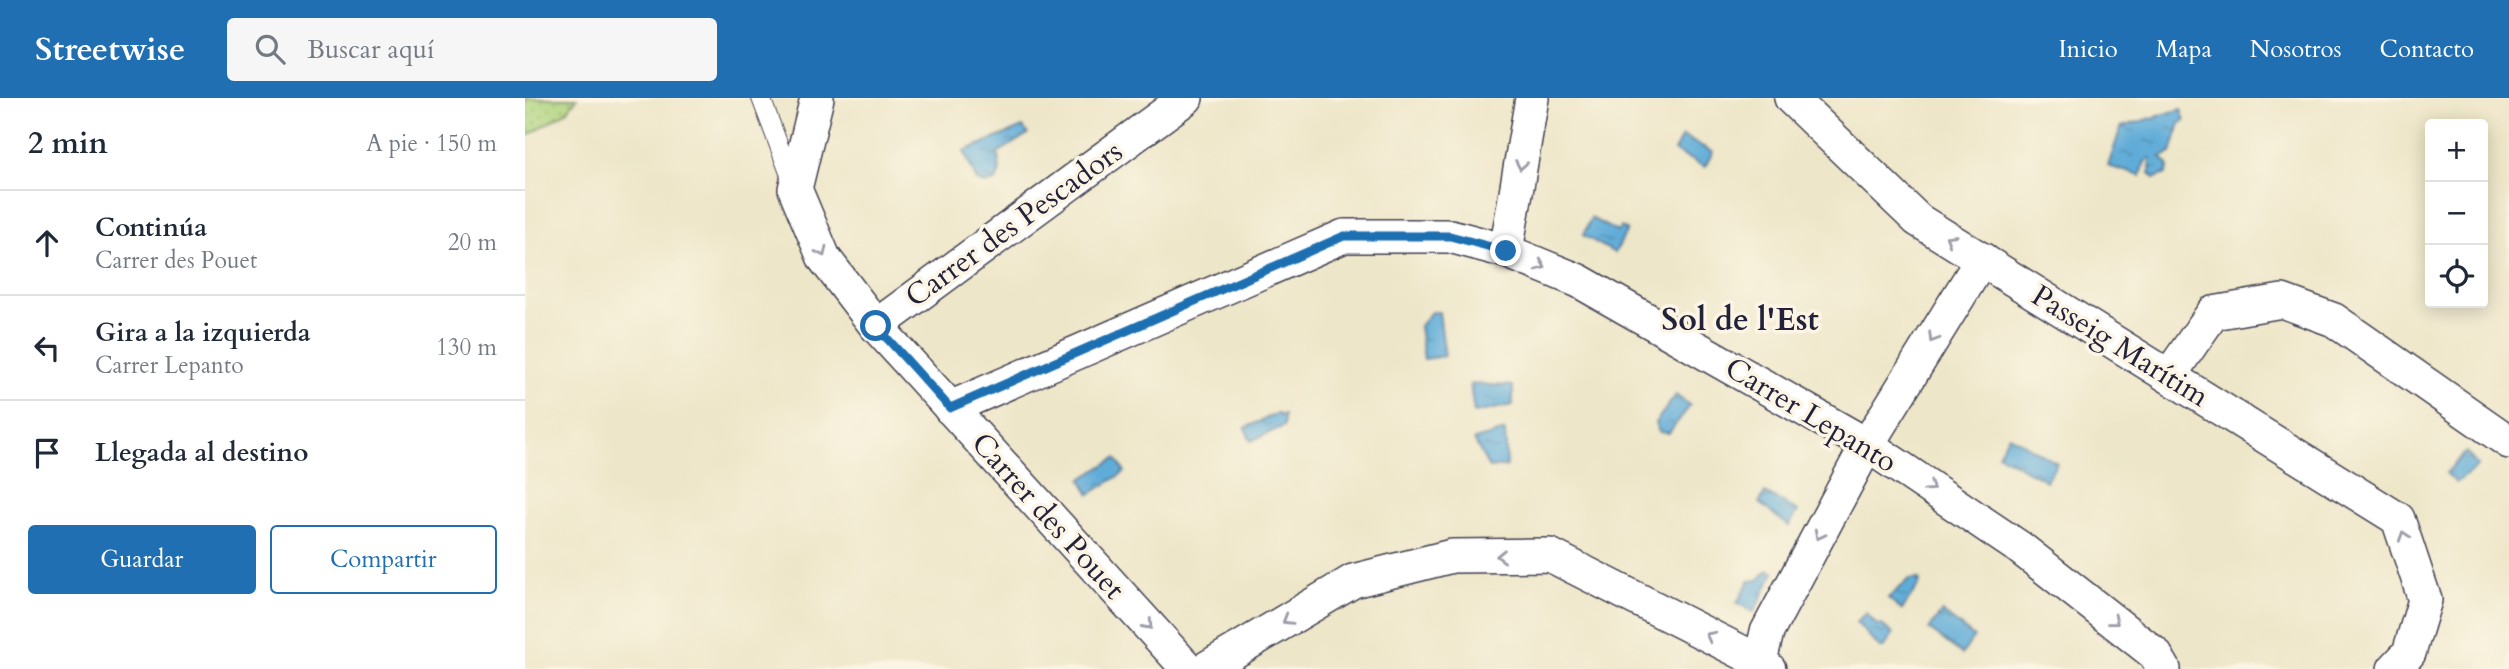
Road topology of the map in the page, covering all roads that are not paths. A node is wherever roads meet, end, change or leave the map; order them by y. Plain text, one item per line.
1 (761, 98) edge
2 (817, 98) edge
3 (1186, 98) edge
4 (1532, 98) edge
5 (1791, 98) edge
6 (795, 189) junction
7 (1506, 251) junction
8 (1982, 259) junction
9 (876, 326) junction
10 (2169, 376) junction
11 (950, 408) junction
12 (2509, 442) edge
13 (1867, 445) junction
14 (1762, 666) edge
15 (1188, 669) edge
16 (1205, 669) edge
17 (2164, 669) edge
18 (2394, 669) edge

1 - 6 lane
2 - 6 street
3 - 9 street, Carrer des Pescadors
4 -> 7 street
8 -> 5 street, Passeig Marítim
6 -> 9 street, Carrer des Pouet
7 - 11 street, Carrer Lepanto
7 -> 13 street, Carrer Lepanto
8 - 10 street, Passeig Marítim
8 -> 13 street
9 - 11 street, Carrer des Pouet
10 - 12 street
18 -> 10 street, Passeig Marítim
11 -> 15 street, Carrer des Pouet
13 -> 14 street
13 -> 17 street, Carrer Lepanto
14 -> 16 street

